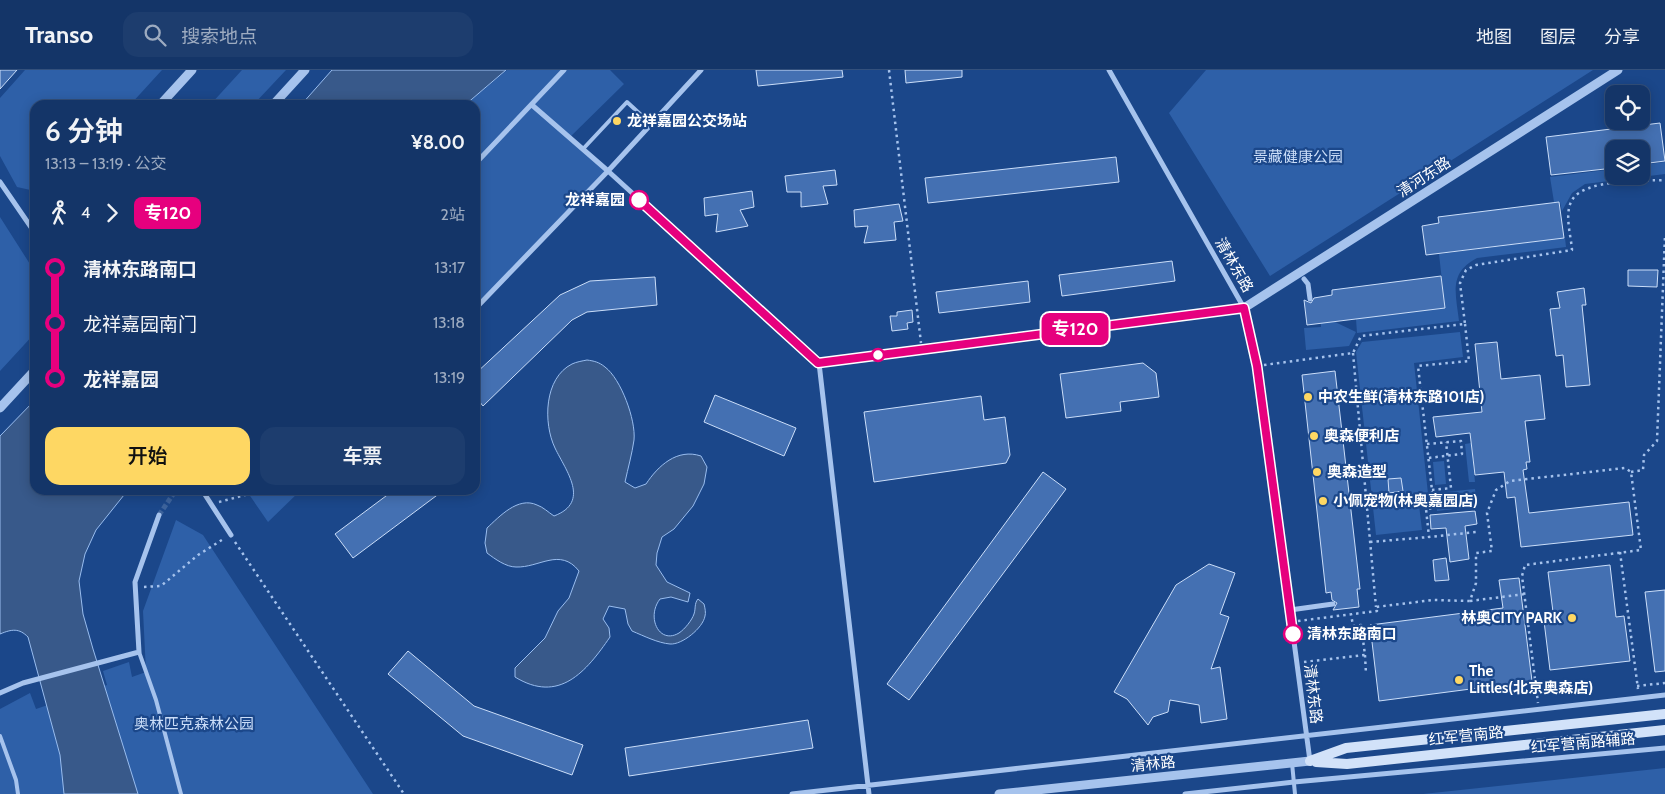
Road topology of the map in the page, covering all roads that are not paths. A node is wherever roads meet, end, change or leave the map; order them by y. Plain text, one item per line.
1 (192, 70) edge
2 (304, 70) edge
3 (564, 70) edge
4 (701, 70) edge
5 (1109, 70) edge
6 (1618, 70) edge
7 (165, 100) edge
8 (277, 100) edge
9 (532, 105) junction
10 (652, 124) junction
11 (583, 149) junction
12 (480, 159) edge
13 (608, 171) junction
14 (0, 182) edge
15 (30, 226) edge
16 (1302, 276) junction
17 (1310, 299) dead end
18 (480, 304) edge
19 (1244, 308) junction
20 (818, 363) junction
21 (30, 375) edge
22 (0, 408) edge
23 (205, 495) edge
24 (159, 515) tunnel mouth
25 (231, 535) road end
26 (1333, 604) dead end
27 (1290, 610) junction
28 (140, 652) junction
29 (0, 693) edge
30 (1665, 695) edge
31 (1660, 714) edge
32 (1665, 730) edge
33 (0, 736) edge
34 (1306, 736) junction
35 (1665, 748) edge
36 (1310, 762) junction
37 (1292, 763) junction
38 (1294, 782) junction
39 (868, 786) junction
40 (18, 794) edge
41 (181, 794) edge
42 (792, 794) edge
43 (869, 794) edge
44 (999, 794) edge
45 (1185, 794) edge
46 (1295, 794) edge

1 - 7 street
2 - 8 street
3 - 9 street
4 - 10 street
5 - 19 street, 清林东路
6 - 16 street, 清河东路
9 - 11 street
9 - 12 street
10 - 11 lane
10 - 13 street
11 - 13 street
13 - 18 street
13 - 20 street
14 - 15 street
16 - 17 street
16 - 19 street, 清河东路
19 - 20 street
19 - 27 street, 清林东路
20 - 39 street
21 - 22 street
23 - 25 street
24 - 28 street
26 - 27 street
27 - 34 street, 清林东路
28 - 29 street
28 - 41 lane
30 - 34 street
31 - 36 main road, 红军营南路
32 - 36 main road, 红军营南路
33 - 40 lane
34 - 36 street, 清林东路
34 - 39 street
35 - 38 street, 红军营南路辅路
36 - 37 street, 清林路
37 - 38 lane
37 - 44 street, 清林路
38 - 45 street, 红军营南路辅路
38 - 46 lane
39 - 42 street
39 - 43 street

